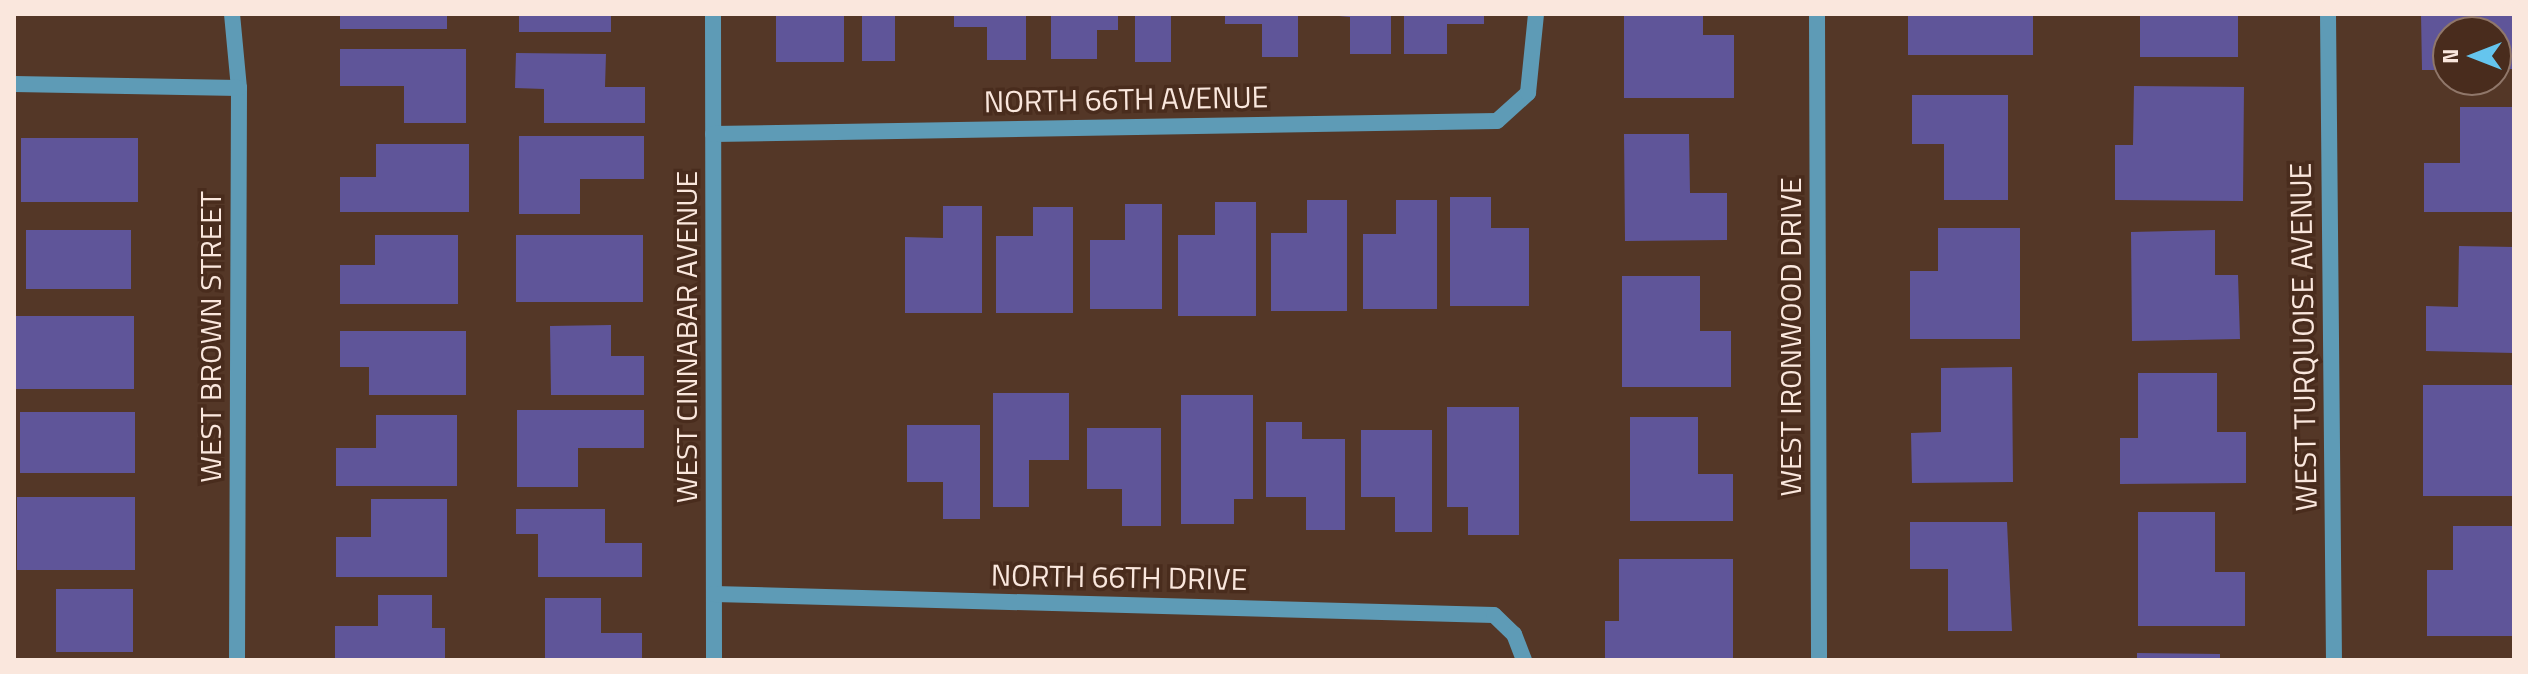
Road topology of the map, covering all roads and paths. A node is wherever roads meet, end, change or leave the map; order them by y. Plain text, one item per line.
1 (232, 14) edge
2 (713, 14) edge
3 (1536, 14) edge
4 (1817, 14) edge
5 (2328, 14) edge
6 (14, 84) edge
7 (239, 88) junction
8 (713, 134) junction
9 (714, 594) junction
10 (237, 660) edge
11 (714, 660) edge
12 (1524, 660) edge
13 (1819, 660) edge
14 (2334, 660) edge

1 - 7 street, WEST BROWN STREET
2 - 8 street, WEST CINNABAR AVENUE
3 - 8 street, NORTH 66TH AVENUE
4 - 13 street, WEST IRONWOOD DRIVE
5 - 14 street, WEST TURQUOISE AVENUE
6 - 7 street
7 - 10 street, WEST BROWN STREET
8 - 9 street, WEST CINNABAR AVENUE
9 - 11 street, WEST CINNABAR AVENUE
9 - 12 street, NORTH 66TH DRIVE

